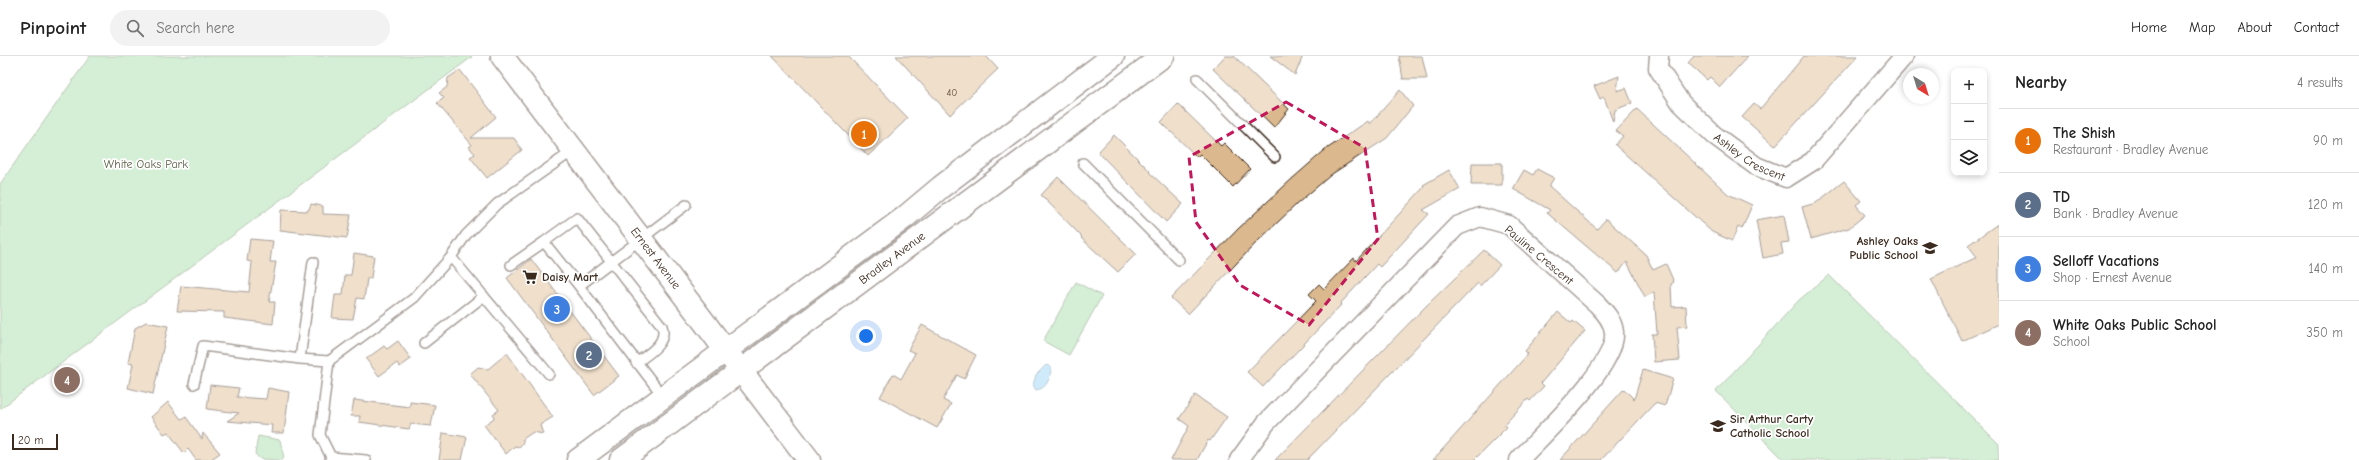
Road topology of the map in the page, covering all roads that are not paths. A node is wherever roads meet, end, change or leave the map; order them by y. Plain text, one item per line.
1 (502, 56) edge
2 (1113, 56) edge
3 (1163, 56) edge
4 (1659, 56) edge
5 (1904, 56) edge
6 (1197, 79) dead end
7 (574, 150) junction
8 (1275, 157) dead end
9 (1083, 163) dead end
10 (686, 206) dead end
11 (642, 239) junction
12 (544, 242) junction
13 (451, 257) junction
14 (1179, 260) dead end
15 (611, 261) junction
16 (313, 262) dead end
17 (511, 265) dead end
18 (578, 286) junction
19 (484, 296) junction
20 (424, 343) dead end
21 (726, 350) junction
22 (300, 359) junction
23 (329, 361) junction
24 (636, 363) junction
25 (741, 370) junction
26 (549, 374) dead end
27 (194, 384) dead end
28 (656, 388) dead end
29 (330, 458) edge
30 (366, 460) edge
31 (578, 460) edge
32 (621, 460) edge
33 (809, 460) edge
34 (1239, 460) edge
35 (1519, 460) edge

1 - 7 main road, Ernest Avenue
2 - 21 main road, Bradley Avenue
3 - 25 main road, Bradley Avenue
4 - 5 street, Ashley Crescent
6 - 8 lane
7 - 11 main road, Ernest Avenue
7 - 13 lane
9 - 14 lane
10 - 11 lane
11 - 15 lane
11 - 21 main road, Ernest Avenue
12 - 15 lane
12 - 17 lane
12 - 18 lane
13 - 19 lane
13 - 23 lane
15 - 18 lane
15 - 24 lane
16 - 22 lane
18 - 24 lane
19 - 20 lane
19 - 26 lane
21 - 25 main road, Ernest Avenue
21 - 31 main road, Bradley Avenue
22 - 23 lane
22 - 27 lane
23 - 29 lane
24 - 28 lane
25 - 32 main road, Bradley Avenue
25 - 33 main road, Ernest Avenue
29 - 30 lane
34 - 35 street, Pauline Crescent

